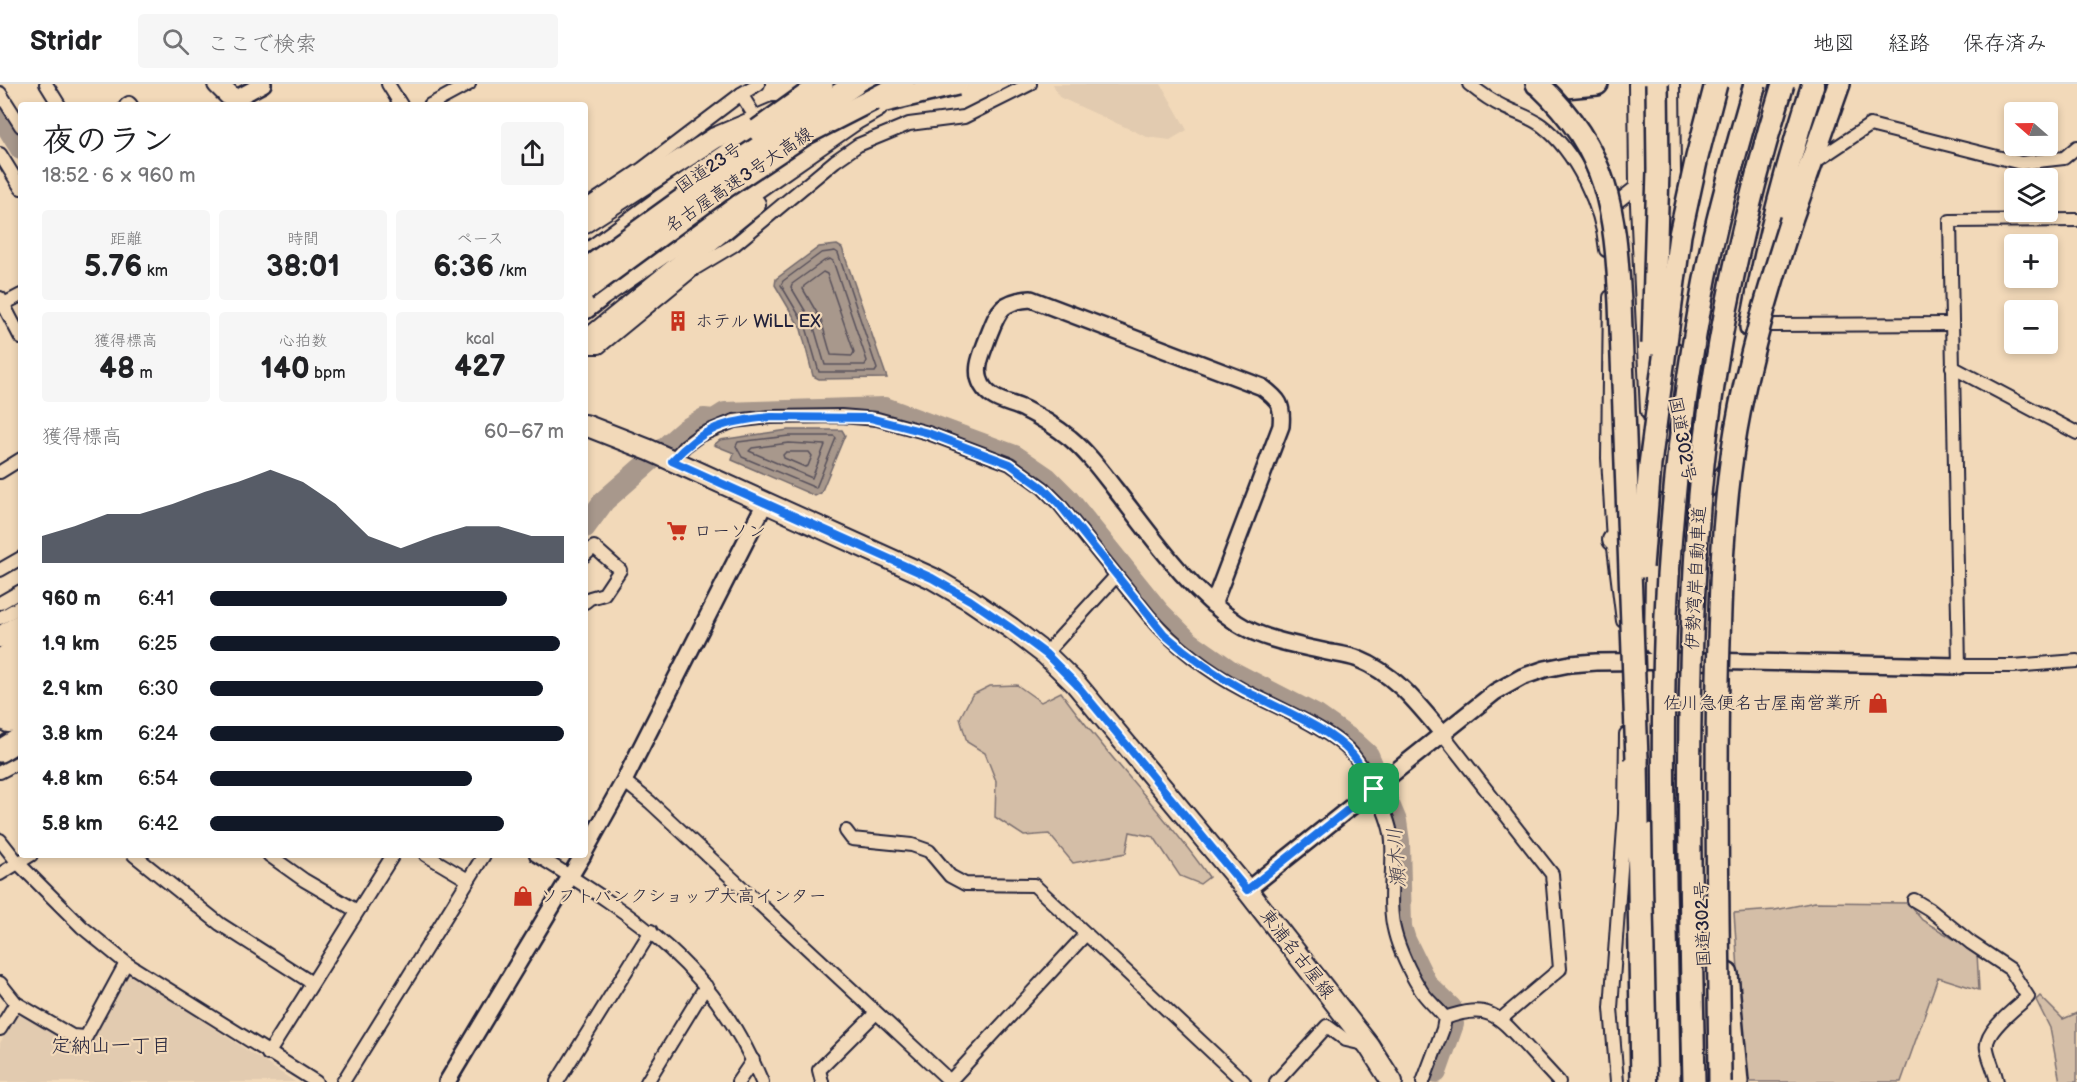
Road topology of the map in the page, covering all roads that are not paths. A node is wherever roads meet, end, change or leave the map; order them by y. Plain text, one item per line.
1 (46, 84) edge
2 (218, 84) edge
3 (263, 84) edge
4 (388, 84) edge
5 (469, 84) edge
6 (758, 84) edge
7 (836, 84) edge
8 (855, 84) edge
9 (903, 84) edge
10 (915, 84) edge
11 (957, 84) edge
12 (1030, 84) edge
13 (1469, 84) edge
14 (1538, 84) edge
15 (1597, 84) edge
16 (1639, 84) edge
17 (1657, 84) edge
18 (1669, 84) edge
19 (1717, 84) edge
20 (1755, 84) edge
21 (1783, 84) edge
22 (1813, 84) edge
23 (1839, 84) edge
24 (1844, 84) edge
25 (818, 90) edge
26 (0, 93) edge
27 (741, 94) junction
28 (57, 102) edge
29 (236, 102) edge
30 (399, 102) edge
31 (436, 102) edge
32 (752, 110) dead end
33 (854, 114) junction
34 (18, 121) edge
35 (2077, 147) edge
36 (0, 154) edge
37 (1816, 161) junction
38 (18, 183) edge
39 (1640, 184) junction
40 (588, 205) edge
41 (1598, 216) junction
42 (588, 220) edge
43 (2077, 220) edge
44 (631, 236) junction
45 (588, 254) edge
46 (588, 268) edge
47 (18, 296) edge
48 (588, 301) edge
49 (1, 303) edge
50 (1952, 324) junction
51 (1767, 325) junction
52 (18, 333) edge
53 (588, 339) edge
54 (588, 347) edge
55 (1952, 367) junction
56 (588, 425) edge
57 (1736, 430) junction
58 (2077, 433) edge
59 (662, 456) junction
60 (18, 461) edge
61 (0, 472) edge
62 (765, 503) junction
63 (1694, 510) junction
64 (1643, 536) junction
65 (1613, 540) junction
66 (588, 552) edge
67 (18, 560) edge
68 (0, 570) edge
69 (1116, 576) junction
70 (1656, 577) junction
71 (18, 593) edge
72 (588, 600) edge
73 (0, 603) edge
74 (1212, 605) junction
75 (18, 608) edge
76 (0, 618) edge
77 (18, 626) edge
78 (0, 637) edge
79 (18, 649) edge
80 (1046, 654) junction
81 (0, 660) edge
82 (1654, 661) junction
83 (1700, 661) junction
84 (2077, 661) edge
85 (18, 662) edge
86 (1628, 662) junction
87 (1959, 666) junction
88 (0, 673) edge
89 (18, 682) edge
90 (0, 693) edge
91 (18, 708) edge
92 (12, 722) edge
93 (1442, 733) junction
94 (0, 751) edge
95 (1637, 759) junction
96 (18, 763) edge
97 (0, 772) edge
98 (624, 781) junction
99 (1376, 787) junction
100 (846, 831) dead end
101 (0, 840) edge
102 (588, 846) edge
103 (27, 858) edge
104 (138, 858) edge
105 (273, 858) edge
106 (391, 858) edge
107 (431, 858) edge
108 (482, 858) edge
109 (541, 858) edge
110 (581, 858) edge
111 (18, 863) junction
112 (1717, 872) junction
113 (0, 874) edge
114 (571, 877) junction
115 (468, 880) junction
116 (1247, 890) junction
117 (1914, 900) dead end
118 (1640, 907) junction
119 (357, 911) junction
120 (651, 931) junction
121 (1085, 935) junction
122 (126, 963) junction
123 (0, 983) edge
124 (312, 983) junction
125 (706, 986) junction
126 (16, 1003) junction
127 (876, 1013) junction
128 (1450, 1016) junction
129 (1501, 1019) junction
130 (0, 1029) edge
131 (1369, 1046) junction
132 (268, 1054) junction
133 (753, 1060) junction
134 (951, 1081) edge
135 (316, 1082) edge
136 (343, 1082) edge
137 (447, 1082) edge
138 (557, 1082) edge
139 (646, 1082) edge
140 (738, 1082) edge
141 (762, 1082) edge
142 (822, 1082) edge
143 (1244, 1082) edge
144 (1276, 1082) edge
145 (1392, 1082) edge
146 (1408, 1082) edge
147 (1423, 1082) edge
148 (1559, 1082) edge
149 (1617, 1082) edge
150 (1632, 1082) edge
151 (1642, 1082) edge
152 (1654, 1082) edge
153 (1669, 1082) edge
154 (1694, 1082) edge
155 (1710, 1082) edge
156 (1720, 1082) edge
157 (1737, 1082) edge
158 (1997, 1082) edge

1 - 28 street
2 - 29 main road
3 - 29 street
4 - 30 street
5 - 31 street
6 - 27 street
7 - 25 main road, 国道23号
8 - 44 highway, 名古屋高速3号大高線, bridge
9 - 33 highway, 名古屋高速3号大高線, bridge
10 - 33 main road
11 - 33 highway, bridge
12 - 54 street
13 - 41 street
14 - 15 highway
14 - 95 highway, bridge
16 - 39 main road, 国道302号
17 - 64 highway, bridge
18 - 63 main road, 国道302号
19 - 64 highway, bridge
20 - 153 highway, 伊勢湾岸自動車道, bridge
21 - 154 highway, 伊勢湾岸自動車道, bridge
22 - 57 highway, bridge
23 - 57 highway, bridge
24 - 37 street
25 - 42 main road
25 - 44 highway, bridge
25 - 45 main road, 国道23号
26 - 34 street
27 - 32 street
27 - 40 street
33 - 48 highway, 名古屋高速3号大高線, bridge
33 - 53 main road
35 - 37 street
36 - 38 street
37 - 51 street
39 - 41 street
39 - 70 main road, 国道302号
41 - 65 street
43 - 50 street
44 - 46 highway, 名古屋高速3号大高線, bridge
47 - 49 street
49 - 52 street
50 - 51 street
50 - 55 street
51 - 63 street
55 - 58 street
55 - 87 street
56 - 59 main road, 東浦名古屋線
57 - 112 highway, bridge
59 - 62 main road, 東浦名古屋線
59 - 69 street
60 - 61 street
62 - 80 main road, 東浦名古屋線
62 - 98 street
63 - 83 main road, 国道302号
64 - 95 highway, bridge
65 - 70 main road
65 - 86 street
66 - 72 street
67 - 68 street
69 - 80 street
69 - 99 street
70 - 82 main road, 国道302号
71 - 73 street
74 - 74 street
74 - 93 street
75 - 76 street
77 - 78 main road
79 - 81 highway
80 - 116 main road, 東浦名古屋線
82 - 83 street
82 - 86 street
82 - 152 main road, 国道302号
83 - 87 street
83 - 155 main road, 国道302号
84 - 87 street
85 - 88 main road
86 - 93 street
86 - 149 street
89 - 90 highway
91 - 92 highway
92 - 94 highway
93 - 99 street
93 - 129 street
95 - 118 highway
96 - 97 street
98 - 102 street
98 - 127 street
99 - 116 street
99 - 128 street
100 - 121 street
101 - 111 street
103 - 111 street
104 - 124 street
105 - 119 street
106 - 119 street
107 - 115 street
108 - 115 street
109 - 114 street
110 - 114 street
111 - 113 street
111 - 122 street
112 - 156 highway, bridge
112 - 157 highway, bridge
114 - 120 street
114 - 137 street
115 - 136 street
116 - 131 main road, 東浦名古屋線
117 - 158 street
118 - 150 highway
118 - 151 highway
119 - 124 street
120 - 125 street
120 - 138 street
121 - 134 street
121 - 143 street
122 - 126 street
122 - 132 street
123 - 126 street
124 - 132 street
125 - 133 street
125 - 139 street
126 - 130 street
127 - 134 street
127 - 142 street
128 - 129 street
128 - 147 street
129 - 148 street
131 - 144 street
131 - 145 main road, 東浦名古屋線
131 - 146 main road, 東浦名古屋線
132 - 135 street
133 - 140 street
133 - 141 street

